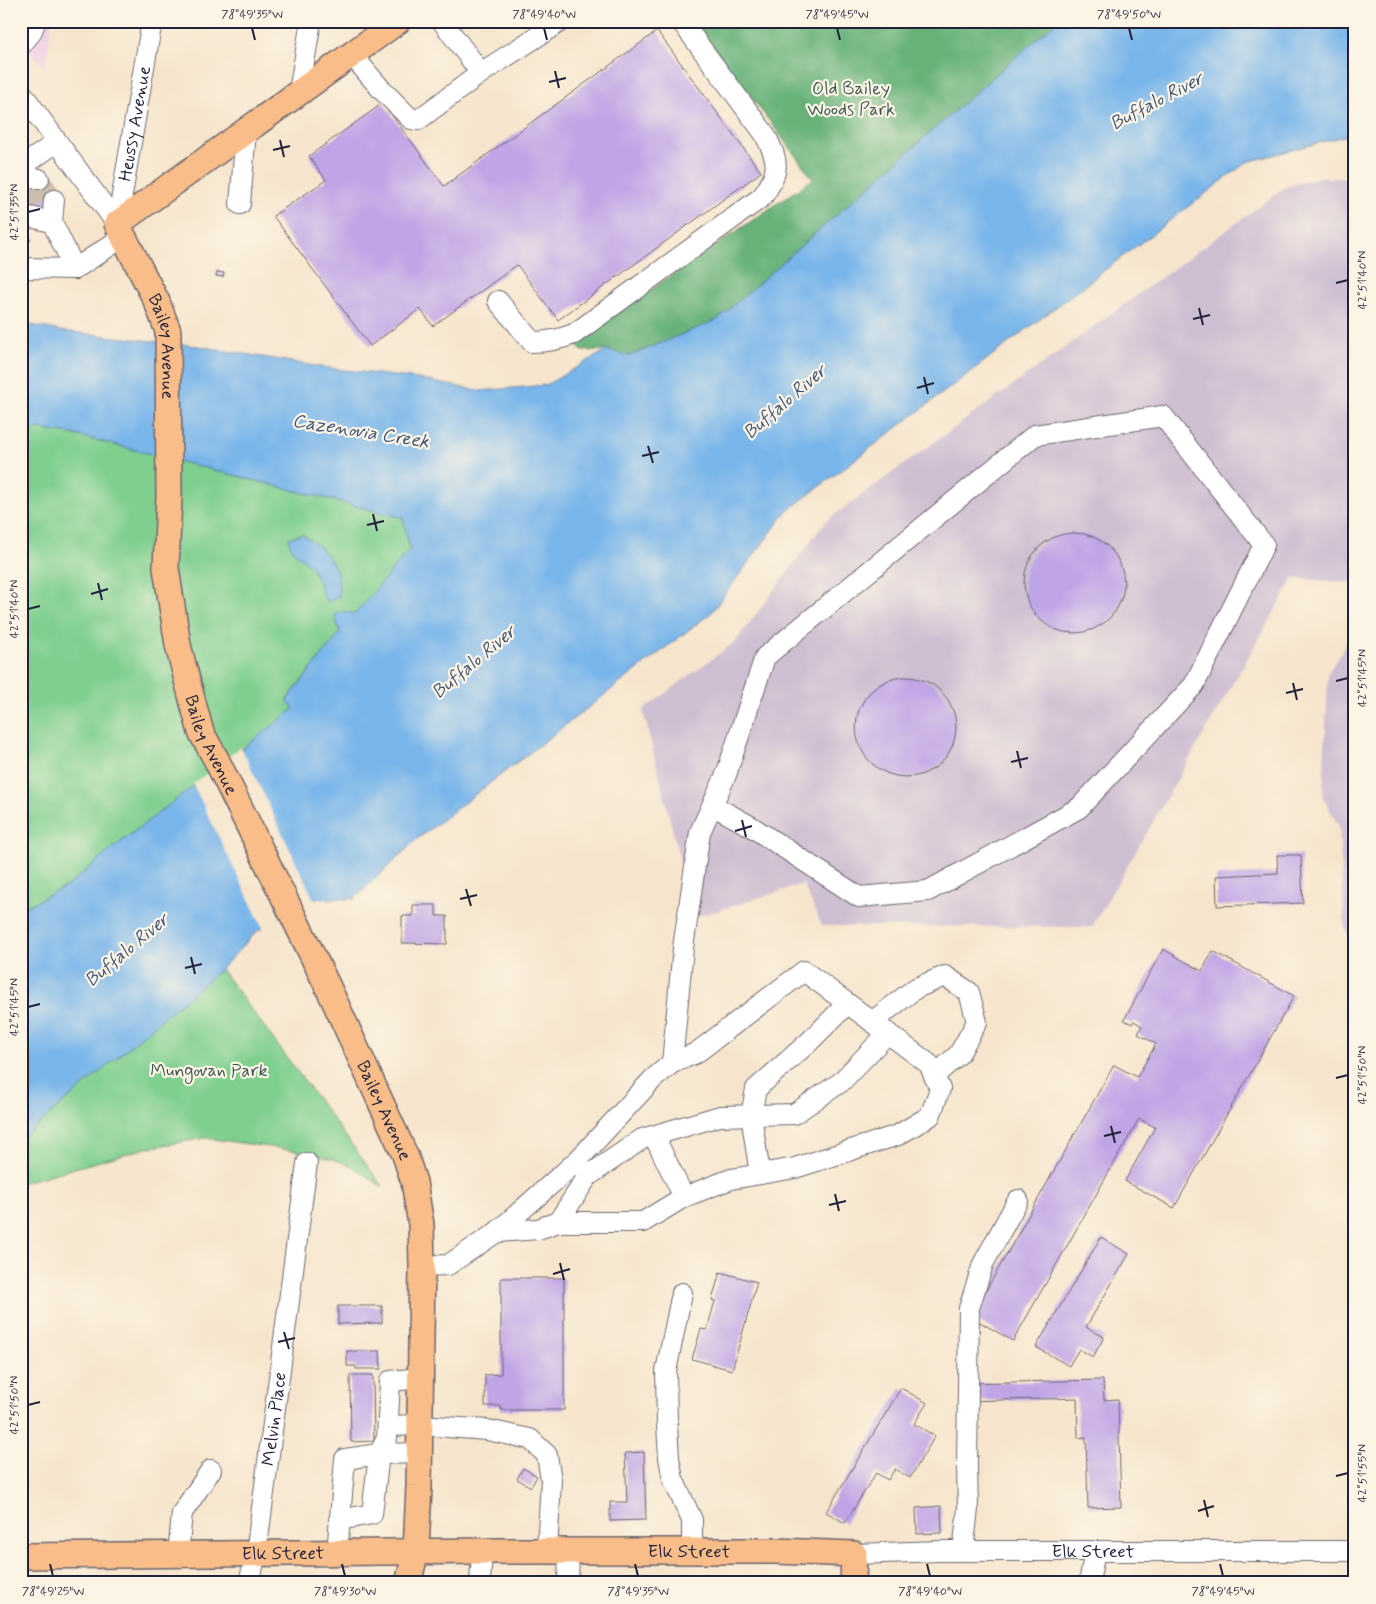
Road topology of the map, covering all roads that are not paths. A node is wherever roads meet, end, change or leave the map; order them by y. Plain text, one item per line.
1 (152, 21) edge
2 (398, 21) edge
3 (442, 21) edge
4 (561, 21) edge
5 (681, 21) edge
6 (35, 23) dead end
7 (313, 23) edge
8 (21, 45) edge
9 (351, 54) junction
10 (481, 73) junction
11 (21, 92) edge
12 (299, 92) junction
13 (246, 131) junction
14 (57, 142) junction
15 (21, 167) edge
16 (240, 204) dead end
17 (44, 212) tunnel mouth
18 (120, 231) junction
19 (21, 268) edge
20 (75, 268) junction
21 (498, 300) dead end
22 (712, 805) junction
23 (848, 1004) junction
24 (880, 1028) junction
25 (672, 1063) junction
26 (934, 1076) junction
27 (751, 1115) junction
28 (654, 1136) junction
29 (307, 1163) dead end
30 (760, 1174) junction
31 (684, 1197) junction
32 (1018, 1200) dead end
33 (558, 1222) junction
34 (497, 1232) junction
35 (422, 1266) junction
36 (682, 1293) dead end
37 (421, 1378) junction
38 (421, 1425) junction
39 (388, 1426) junction
40 (421, 1453) junction
41 (379, 1454) junction
42 (211, 1470) dead end
43 (339, 1520) junction
44 (482, 1551) junction
45 (558, 1551) junction
46 (963, 1551) junction
47 (1095, 1551) junction
48 (1355, 1551) edge
49 (416, 1552) junction
50 (692, 1552) junction
51 (337, 1553) junction
52 (256, 1554) junction
53 (854, 1554) junction
54 (178, 1555) junction
55 (21, 1556) edge
56 (249, 1583) edge
57 (408, 1583) edge
58 (480, 1583) edge
59 (568, 1583) edge
60 (853, 1583) edge
61 (1089, 1583) edge

1 - 18 street, Heussy Avenue
2 - 9 main road
3 - 10 street
4 - 10 street
5 - 21 street
6 - 8 street
7 - 12 street
9 - 10 street
9 - 12 main road
11 - 14 street
12 - 13 main road
13 - 16 street
13 - 18 main road
14 - 15 street
14 - 18 street
17 - 20 street
18 - 20 street
18 - 35 main road, Bailey Avenue
19 - 20 street
22 - 22 street
22 - 25 street
23 - 24 street
23 - 25 street
23 - 27 street
24 - 26 street
24 - 26 street
24 - 27 street
25 - 34 street
26 - 30 street
27 - 28 street
27 - 30 street
28 - 31 street
28 - 33 street
29 - 52 street, Melvin Place
30 - 31 street
31 - 33 street
32 - 46 street
33 - 34 street
34 - 35 street
35 - 37 main road, Bailey Avenue
36 - 50 street
37 - 38 main road, Bailey Avenue
37 - 39 street
38 - 39 street
38 - 40 main road, Bailey Avenue
38 - 45 street
39 - 41 street
40 - 41 street
40 - 49 main road, Bailey Avenue
41 - 43 street
41 - 43 street
42 - 54 street
43 - 51 street
44 - 45 main road, Elk Street
44 - 49 main road, Elk Street
44 - 58 street
45 - 50 main road, Elk Street
45 - 59 street
46 - 47 street, Elk Street
46 - 53 street, Elk Street
47 - 48 street, Elk Street
47 - 61 street
49 - 51 main road, Elk Street
49 - 57 main road, Bailey Avenue
50 - 53 main road, Elk Street
51 - 52 main road, Elk Street
52 - 54 main road, Elk Street
52 - 56 street, Melvin Place
53 - 60 main road
54 - 55 main road, Elk Street

